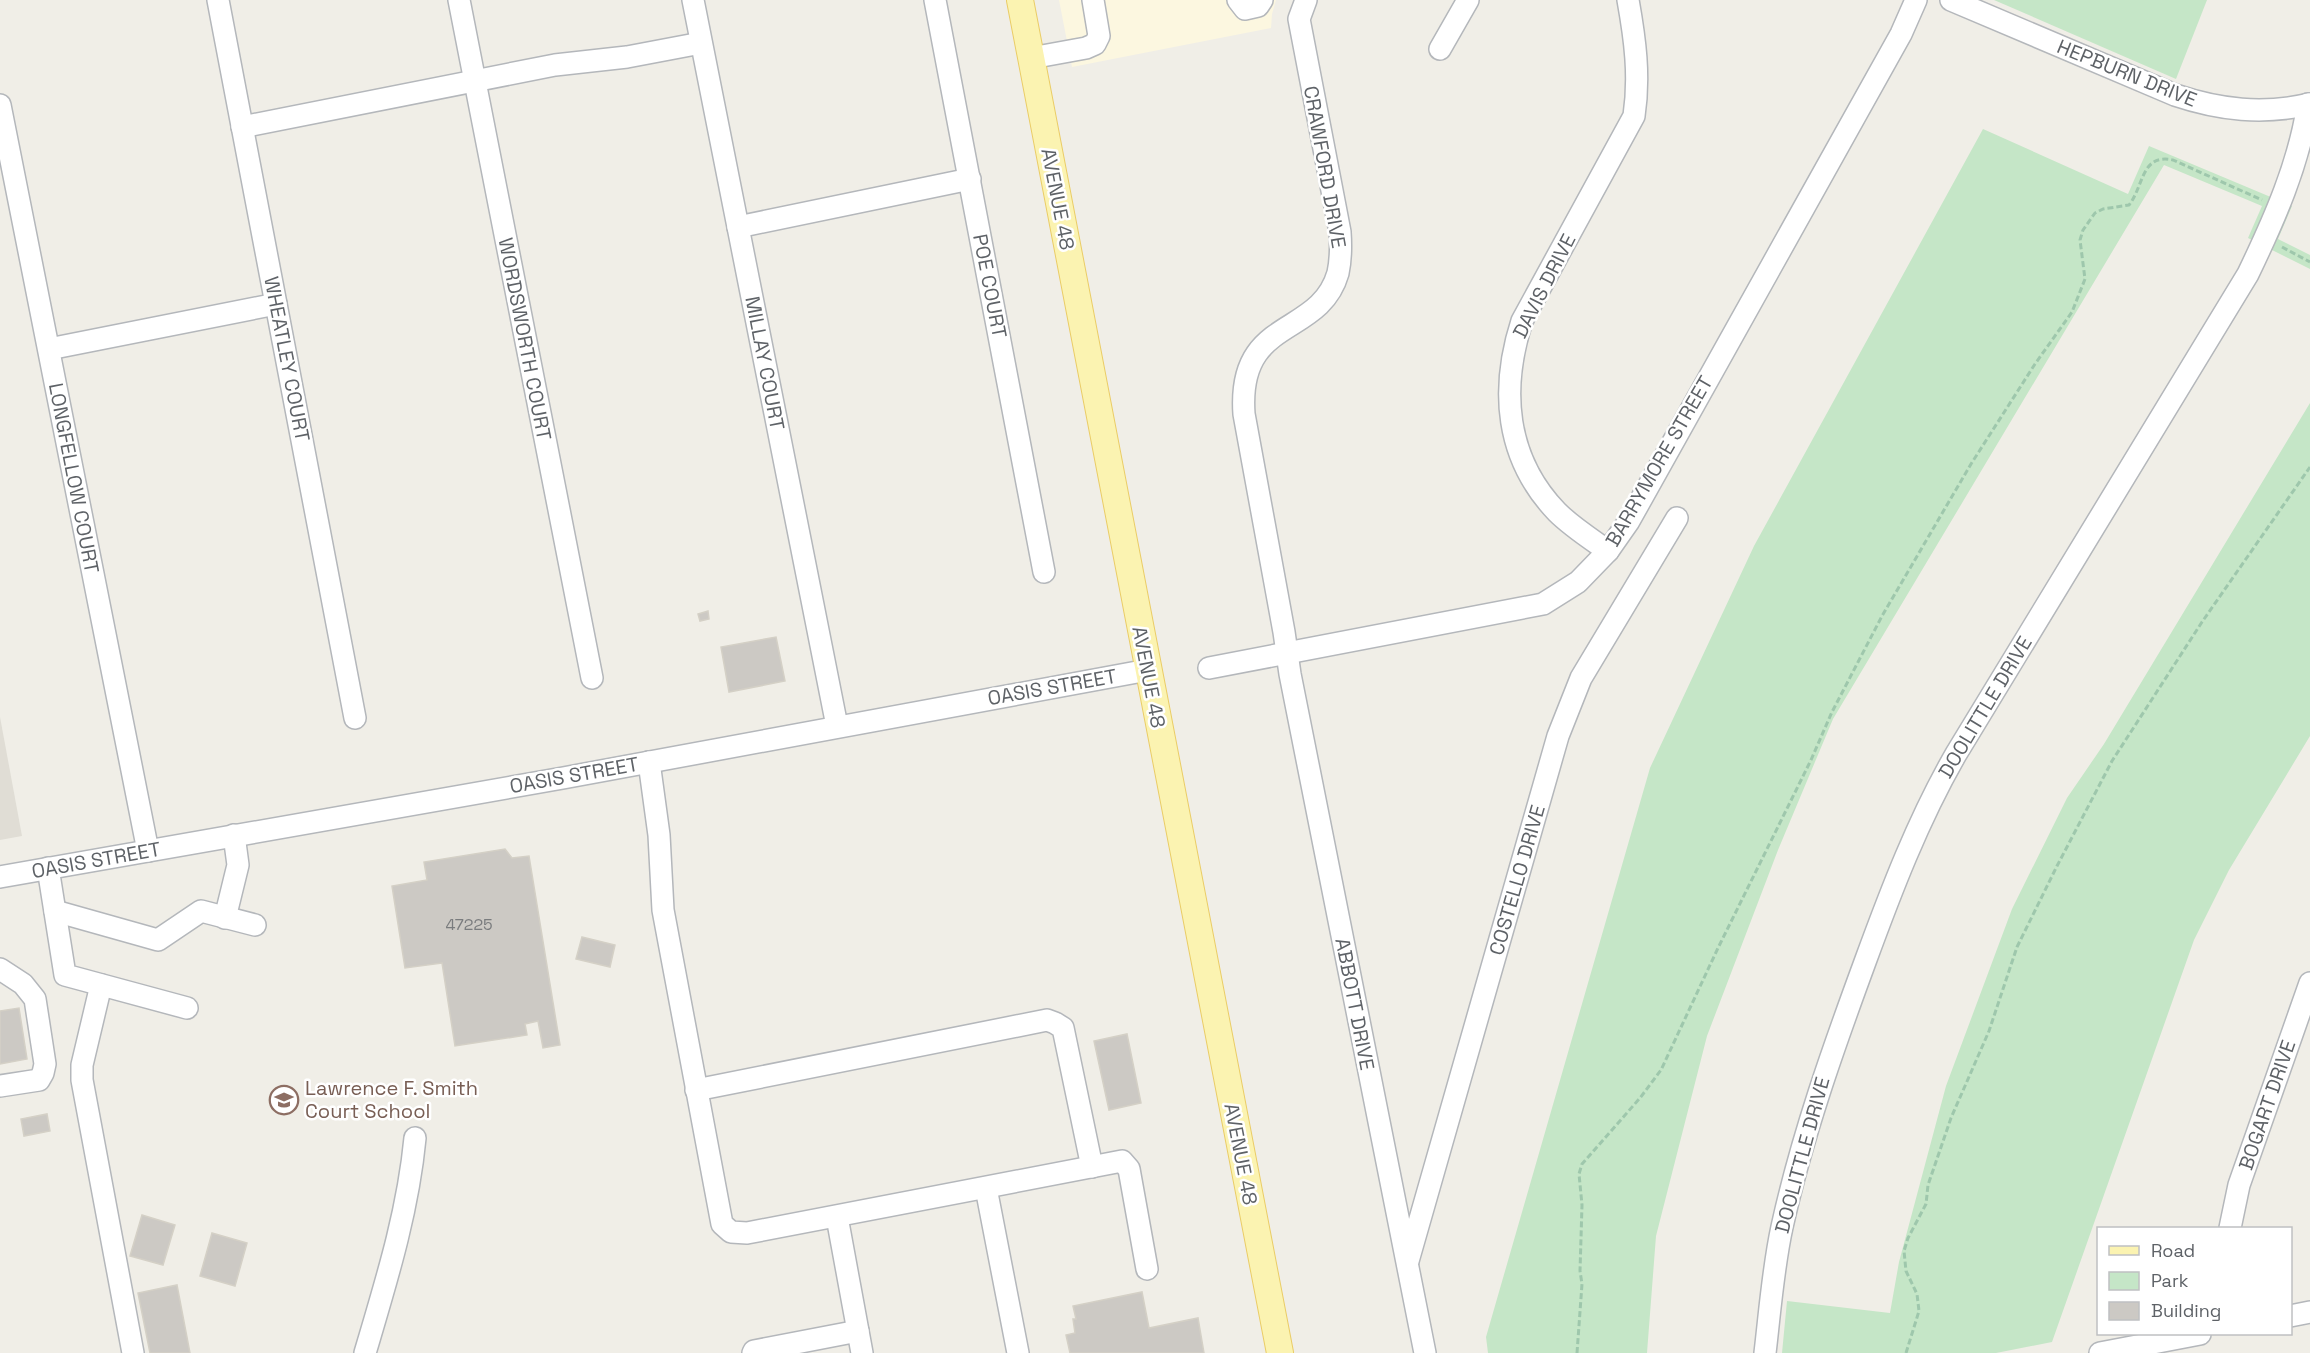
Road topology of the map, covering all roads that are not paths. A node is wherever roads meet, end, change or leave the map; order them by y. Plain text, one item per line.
1 (218, 0) edge
2 (459, 0) edge
3 (693, 0) edge
4 (935, 0) edge
5 (1020, 0) edge
6 (1093, 0) edge
7 (1238, 0) edge
8 (1262, 0) edge
9 (1306, 0) edge
10 (1468, 0) edge
11 (1628, 0) edge
12 (1916, 0) edge
13 (1952, 0) edge
14 (701, 44) junction
15 (1440, 49) dead end
16 (1031, 58) junction
17 (474, 80) junction
18 (2309, 104) edge
19 (0, 105) edge
20 (242, 127) junction
21 (970, 179) junction
22 (738, 227) junction
23 (276, 304) junction
24 (49, 349) junction
25 (1677, 518) dead end
26 (1608, 551) junction
27 (1044, 572) dead end
28 (1287, 654) junction
29 (1209, 668) dead end
30 (1148, 670) junction
31 (592, 678) dead end
32 (356, 718) dead end
33 (837, 726) junction
34 (649, 762) junction
35 (234, 836) junction
36 (147, 850) junction
37 (48, 868) junction
38 (0, 877) edge
39 (55, 911) junction
40 (225, 918) junction
41 (255, 925) dead end
42 (0, 969) edge
43 (2310, 984) edge
44 (101, 985) junction
45 (187, 1008) dead end
46 (0, 1086) edge
47 (696, 1089) junction
48 (415, 1138) dead end
49 (1092, 1167) junction
50 (986, 1188) junction
51 (837, 1217) junction
52 (2229, 1227) edge
53 (1407, 1264) junction
54 (1146, 1269) dead end
55 (2310, 1312) edge
56 (2292, 1316) edge
57 (858, 1331) junction
58 (2195, 1335) edge
59 (133, 1353) edge
60 (365, 1353) edge
61 (753, 1353) edge
62 (862, 1353) edge
63 (1018, 1353) edge
64 (1280, 1353) edge
65 (1425, 1353) edge
66 (1765, 1353) edge
67 (2100, 1353) edge

1 - 20 street, WHEATLEY COURT
2 - 17 street, WORDSWORTH COURT
3 - 14 street, MILLAY COURT
4 - 21 street, POE COURT
5 - 16 main road, AVENUE 48
6 - 16 street
7 - 8 street
9 - 28 street, CRAWFORD DRIVE
10 - 15 street
11 - 26 street, DAVIS DRIVE
12 - 26 street, BARRYMORE STREET
13 - 18 street, HEPBURN DRIVE
14 - 17 street
14 - 22 street, MILLAY COURT
16 - 30 main road, AVENUE 48
17 - 20 street
17 - 31 street, WORDSWORTH COURT
18 - 66 street, DOOLITTLE DRIVE
19 - 24 street, LONGFELLOW COURT
20 - 23 street, WHEATLEY COURT
21 - 22 street
21 - 27 street, POE COURT
22 - 33 street, MILLAY COURT
23 - 24 street
23 - 32 street, WHEATLEY COURT
24 - 36 street, LONGFELLOW COURT
25 - 53 street, COSTELLO DRIVE
26 - 28 street, BARRYMORE STREET
28 - 29 street, BARRYMORE STREET
28 - 53 street, ABBOTT DRIVE
30 - 33 street, OASIS STREET
30 - 64 main road, AVENUE 48
33 - 34 street, OASIS STREET
34 - 35 street, OASIS STREET
34 - 47 street
35 - 36 street, OASIS STREET
35 - 40 street
36 - 37 street, OASIS STREET
37 - 38 street, OASIS STREET
37 - 39 street
39 - 40 street
39 - 44 street
40 - 41 street
42 - 46 street
43 - 52 street, BOGART DRIVE
44 - 45 street
44 - 59 street
47 - 49 street
47 - 51 street
48 - 60 street
49 - 50 street
49 - 54 street
50 - 51 street
50 - 63 street
51 - 57 street
53 - 65 street, ABBOTT DRIVE
55 - 56 street
57 - 61 street
57 - 62 street
58 - 67 street

